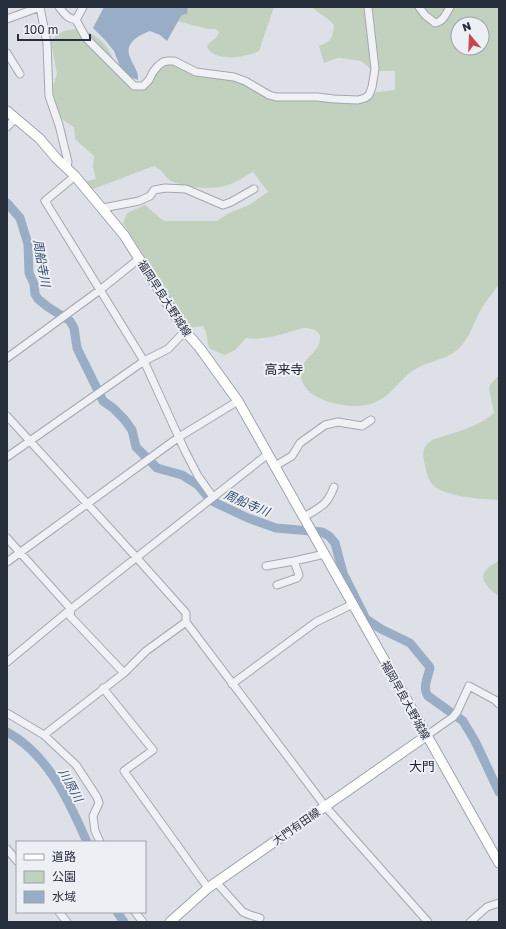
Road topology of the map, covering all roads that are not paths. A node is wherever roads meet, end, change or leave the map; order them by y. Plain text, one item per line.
1 (40, 7) edge
2 (59, 7) edge
3 (83, 7) edge
4 (368, 7) edge
5 (420, 7) edge
6 (450, 7) edge
7 (7, 19) edge
8 (76, 20) junction
9 (7, 53) edge
10 (20, 74) dead end
11 (7, 111) edge
12 (16, 118) junction
13 (7, 127) edge
14 (67, 167) junction
15 (75, 176) junction
16 (254, 189) dead end
17 (103, 208) junction
18 (140, 258) junction
19 (100, 290) junction
20 (185, 331) junction
21 (7, 358) edge
22 (144, 362) junction
23 (238, 401) junction
24 (7, 416) edge
25 (371, 420) dead end
26 (179, 437) junction
27 (30, 441) junction
28 (268, 454) junction
29 (7, 457) edge
30 (275, 466) junction
31 (334, 487) dead end
32 (211, 499) junction
33 (87, 503) junction
34 (304, 517) junction
35 (7, 538) edge
36 (20, 552) junction
37 (325, 554) junction
38 (136, 557) junction
39 (7, 562) edge
40 (294, 562) junction
41 (266, 566) dead end
42 (277, 585) dead end
43 (352, 604) junction
44 (71, 609) junction
45 (186, 622) junction
46 (7, 662) edge
47 (124, 673) junction
48 (232, 684) junction
49 (103, 688) junction
50 (499, 704) edge
51 (7, 713) edge
52 (44, 735) junction
53 (426, 736) junction
54 (325, 806) junction
55 (100, 841) edge
56 (7, 849) edge
57 (16, 860) edge
58 (499, 863) edge
59 (216, 882) junction
60 (208, 888) junction
61 (499, 903) edge
62 (60, 913) edge
63 (136, 913) edge
64 (260, 918) dead end
65 (67, 922) edge
66 (143, 922) edge
67 (170, 922) edge
68 (428, 922) edge
69 (470, 922) edge

1 - 7 street
1 - 14 street
2 - 8 street
3 - 8 street
4 - 8 street
5 - 6 street
9 - 10 street
11 - 12 main road, 福岡早良大野城線
12 - 13 street
12 - 14 main road, 福岡早良大野城線
14 - 15 main road, 福岡早良大野城線
15 - 17 main road, 福岡早良大野城線
15 - 19 street
16 - 17 street
17 - 18 main road, 福岡早良大野城線
18 - 19 street
18 - 20 main road, 福岡早良大野城線
19 - 21 street
19 - 22 street
20 - 22 street
20 - 23 main road, 福岡早良大野城線
22 - 26 street
22 - 27 street
23 - 26 street
23 - 28 main road, 福岡早良大野城線
24 - 27 street
25 - 30 street
26 - 32 street
26 - 33 street
27 - 29 street
27 - 33 street
28 - 30 main road, 福岡早良大野城線
28 - 32 street
30 - 34 main road, 福岡早良大野城線
31 - 34 street
32 - 38 street
33 - 36 street
33 - 38 street
34 - 37 main road, 福岡早良大野城線
35 - 36 street
36 - 39 street
36 - 44 street
37 - 40 street
37 - 43 main road, 福岡早良大野城線
38 - 44 street
38 - 45 street
40 - 41 street
40 - 42 street
43 - 48 street
43 - 53 main road, 福岡早良大野城線
44 - 46 street
44 - 47 street
45 - 47 street
45 - 48 street
47 - 49 street
48 - 54 street
49 - 52 street
49 - 60 street
50 - 53 street
51 - 52 street
52 - 55 street
53 - 54 main road, 大門有田線
53 - 58 main road, 福岡早良大野城線
54 - 59 main road, 大門有田線
54 - 68 street
56 - 57 street
59 - 60 main road, 大門有田線
59 - 64 street
60 - 67 main road, 大門有田線
61 - 69 street
62 - 65 street
63 - 66 street

